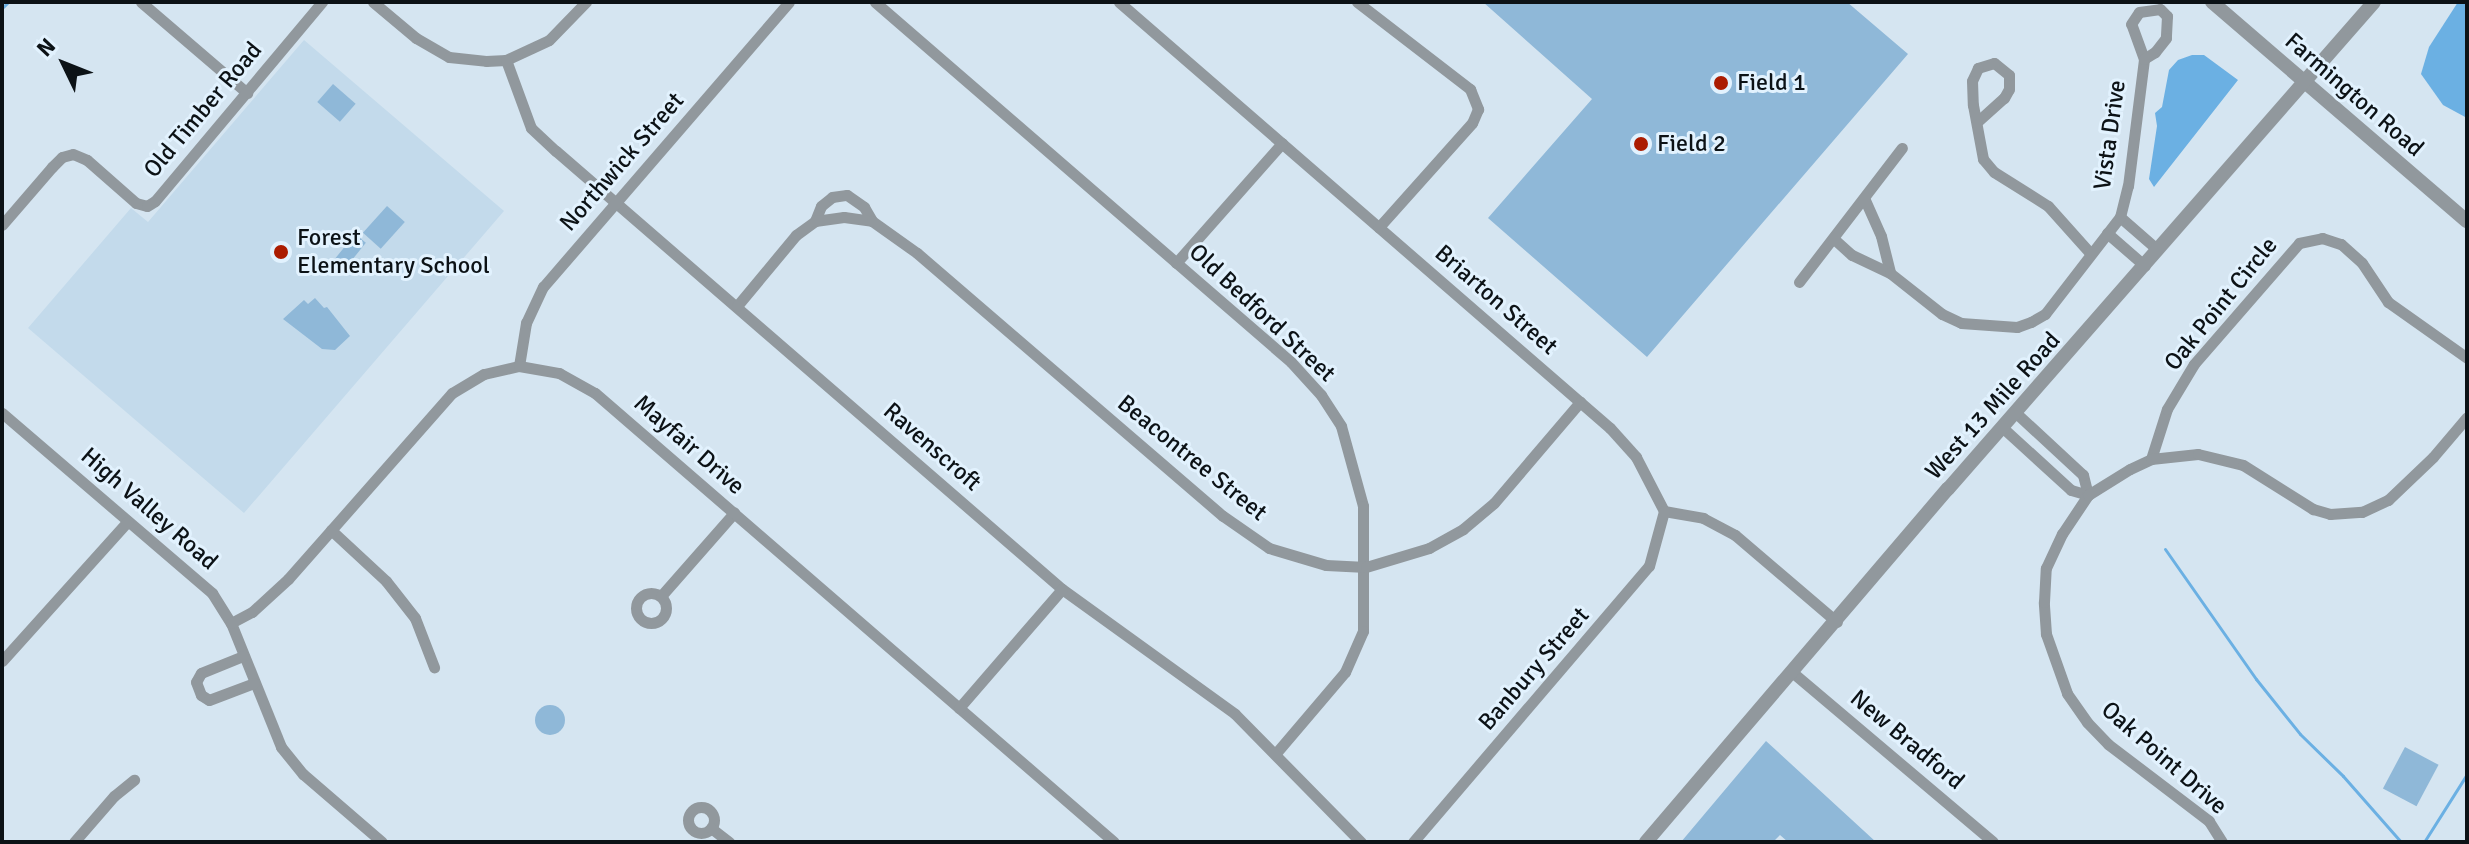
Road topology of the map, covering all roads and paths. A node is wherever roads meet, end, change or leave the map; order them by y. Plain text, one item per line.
1 (141, 2) edge
2 (322, 2) edge
3 (373, 2) edge
4 (586, 2) edge
5 (789, 2) edge
6 (875, 2) edge
7 (1119, 2) edge
8 (1357, 2) edge
9 (2212, 2) edge
10 (2374, 2) edge
11 (2144, 59) dead end
12 (506, 60) junction
13 (2304, 83) junction
14 (247, 93) junction
15 (1977, 122) junction
16 (1282, 143) junction
17 (1902, 148) dead end
18 (1865, 200) junction
19 (616, 203) junction
20 (2120, 217) junction
21 (815, 221) junction
22 (872, 221) junction
23 (2467, 221) edge
24 (2, 225) edge
25 (1379, 227) junction
26 (2107, 233) junction
27 (1834, 239) junction
28 (2158, 250) junction
29 (2090, 253) junction
30 (1176, 263) junction
31 (2145, 266) junction
32 (1890, 273) junction
33 (1799, 282) dead end
34 (737, 306) junction
35 (2467, 358) edge
36 (519, 366) junction
37 (1580, 402) junction
38 (2, 413) edge
39 (2016, 413) junction
40 (2467, 417) edge
41 (2003, 428) junction
42 (2151, 459) junction
43 (2088, 495) junction
44 (1664, 511) junction
45 (734, 513) junction
46 (128, 521) junction
47 (331, 530) junction
48 (1366, 567) junction
49 (1062, 589) junction
50 (661, 596) dead end
51 (1837, 622) junction
52 (231, 623) junction
53 (243, 656) junction
54 (2, 661) edge
55 (434, 667) dead end
56 (1792, 672) junction
57 (254, 683) junction
58 (959, 708) junction
59 (1276, 753) junction
60 (134, 780) dead end
61 (711, 828) dead end
62 (74, 842) edge
63 (382, 842) edge
64 (729, 842) edge
65 (1114, 842) edge
66 (1361, 842) edge
67 (1413, 842) edge
68 (1646, 842) edge
69 (1993, 842) edge
70 (2222, 842) edge

1 - 14 street
2 - 14 street, Old Timber Road
3 - 12 street
4 - 12 street
5 - 19 street, Northwick Street
6 - 30 street, Old Bedford Street
7 - 16 street, Briarton Street
8 - 25 street
9 - 13 street, Farmington Road
10 - 13 street, West 13 Mile Road
11 - 20 street, Vista Drive
12 - 19 street, Ravenscroft
13 - 23 street, Farmington Road
13 - 28 street, West 13 Mile Road
14 - 24 street, Old Timber Road
15 - 15 street
15 - 29 street
16 - 25 street, Briarton Street
16 - 30 street
17 - 18 street
18 - 27 street
18 - 32 street
19 - 34 street, Ravenscroft
19 - 36 street, Northwick Street
20 - 26 street, Vista Drive
20 - 28 street, Vista Drive
21 - 22 street
21 - 22 street, Beacontree Street
21 - 34 street, Beacontree Street
22 - 48 street, Beacontree Street
25 - 37 street, Briarton Street
26 - 29 street, Vista Drive
26 - 31 street
27 - 32 street, Vista Drive
27 - 33 street
28 - 31 street, West 13 Mile Road
29 - 32 street, Vista Drive
30 - 48 street, Old Bedford Street
31 - 39 street, West 13 Mile Road
34 - 49 street, Ravenscroft
35 - 42 street, Oak Point Circle
36 - 45 street, Mayfair Drive
36 - 47 street, Mayfair Drive
37 - 44 street, Briarton Street
37 - 48 street, Beacontree Street
38 - 46 street, High Valley Road
39 - 41 street, West 13 Mile Road
39 - 43 street
40 - 42 street, Oak Point Drive
41 - 43 street
41 - 51 street, West 13 Mile Road
42 - 43 street, Oak Point Drive
43 - 70 street, Oak Point Drive
44 - 51 street
44 - 67 street, Banbury Street
45 - 50 street
45 - 58 street, Mayfair Drive
46 - 52 street, High Valley Road
46 - 54 street
47 - 52 street, Mayfair Drive
47 - 55 street
48 - 59 street, Old Bedford Street
49 - 58 street
49 - 59 street, Ravenscroft
51 - 56 street, West 13 Mile Road
52 - 53 street, High Valley Road
53 - 57 street, High Valley Road
53 - 57 street
56 - 68 street, West 13 Mile Road
56 - 69 street, New Bradford
57 - 63 street, High Valley Road
58 - 65 street, Mayfair Drive
59 - 66 street, Ravenscroft
60 - 62 street
61 - 64 street

